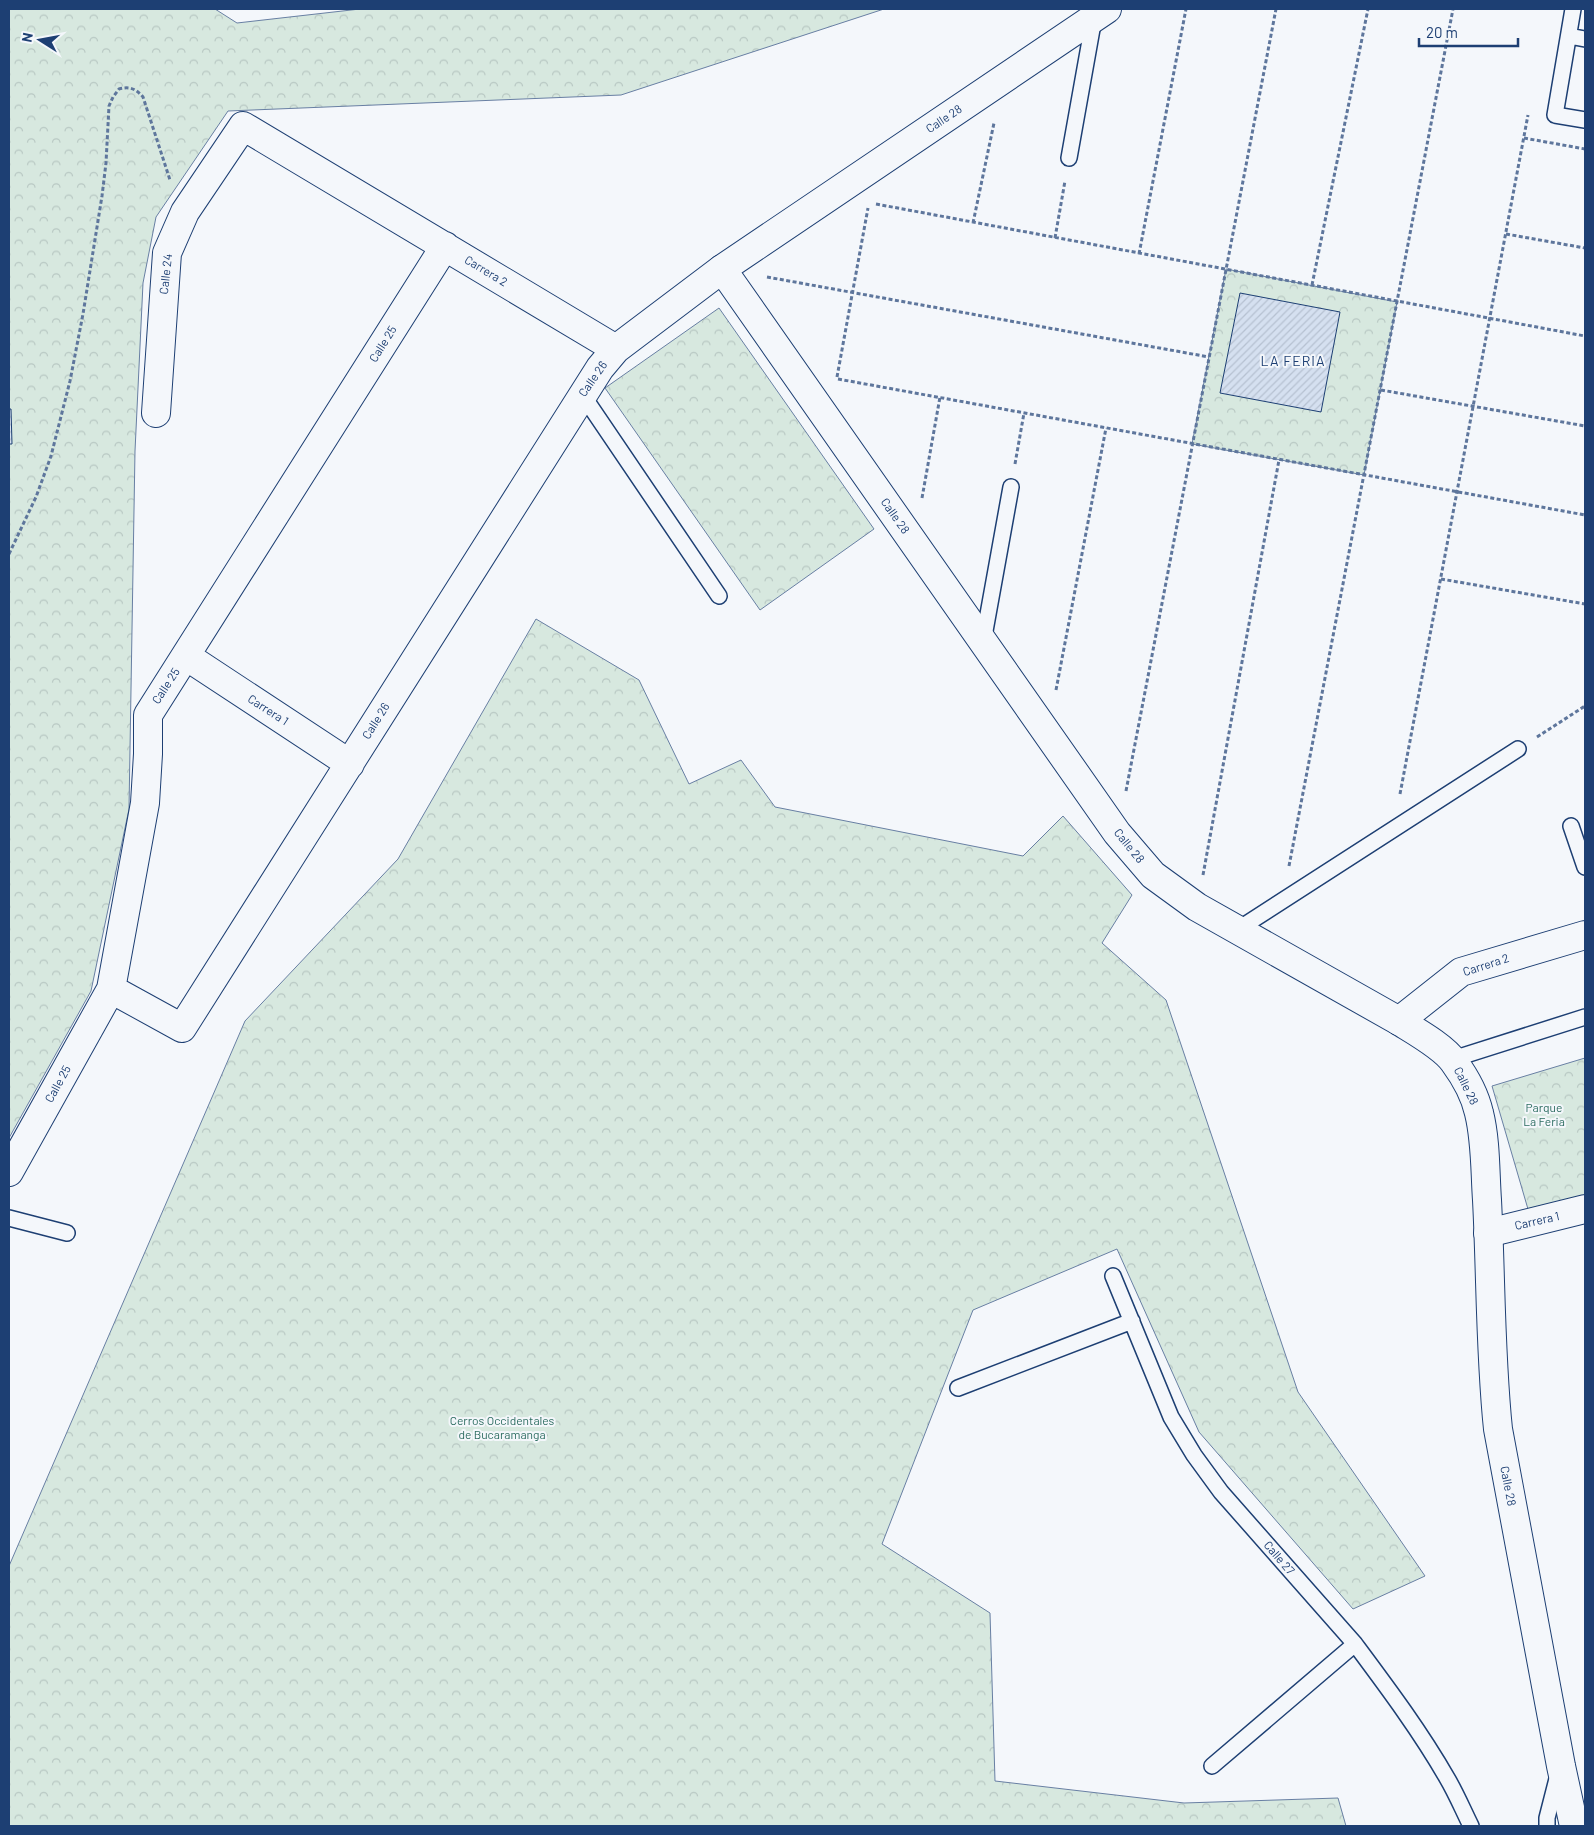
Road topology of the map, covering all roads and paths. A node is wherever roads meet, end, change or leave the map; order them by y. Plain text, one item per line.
1 (1186, 9) edge
2 (1276, 9) edge
3 (1368, 9) edge
4 (1453, 9) edge
5 (1574, 9) edge
6 (1100, 13) edge
7 (1569, 36) junction
8 (1585, 39) edge
9 (1002, 80) junction
10 (1529, 110) dead end
11 (1585, 120) edge
12 (243, 126) joint
13 (1524, 138) junction
14 (1585, 149) edge
15 (1069, 158) joint
16 (185, 212) junction
17 (973, 222) junction
18 (1506, 234) junction
19 (1055, 238) junction
20 (445, 246) junction
21 (1585, 248) edge
22 (1139, 254) junction
23 (722, 269) junction
24 (1226, 269) junction
25 (1312, 286) junction
26 (852, 293) junction
27 (1397, 302) junction
28 (1490, 318) junction
29 (1585, 336) edge
30 (616, 349) junction
31 (1209, 357) junction
32 (836, 379) junction
33 (1381, 390) junction
34 (582, 394) junction
35 (940, 397) junction
36 (1474, 406) junction
37 (156, 413) dead end
38 (1024, 413) junction
39 (829, 422) junction
40 (1585, 426) edge
41 (1106, 428) junction
42 (1192, 444) junction
43 (1279, 460) junction
44 (1364, 475) junction
45 (1011, 487) joint
46 (1458, 492) junction
47 (1585, 515) edge
48 (914, 543) junction
49 (9, 554) edge
50 (1441, 579) junction
51 (719, 596) dead end
52 (1585, 604) edge
53 (984, 642) junction
54 (186, 656) junction
55 (1585, 706) edge
56 (1047, 733) junction
57 (1518, 749) joint
58 (350, 764) junction
59 (1572, 826) dead end
60 (1394, 829) junction
61 (1117, 833) junction
62 (1585, 867) edge
63 (1283, 901) junction
64 (1197, 908) junction
65 (1237, 930) junction
66 (1585, 935) edge
67 (111, 989) junction
68 (1585, 1017) edge
69 (1399, 1021) junction
70 (1453, 1059) junction
71 (9, 1172) edge
72 (1585, 1209) edge
73 (9, 1218) edge
74 (1488, 1232) junction
75 (67, 1233) dead end
76 (1113, 1276) dead end
77 (1132, 1321) junction
78 (958, 1388) dead end
79 (1355, 1644) junction
80 (1212, 1766) dead end
81 (1561, 1766) junction
82 (1471, 1826) edge
83 (1547, 1826) edge
84 (1574, 1826) edge

1 - 22 path
2 - 24 path
3 - 25 path
4 - 27 path
5 - 7 lane
6 - 9 street, Calle 28
6 - 15 lane
7 - 8 lane
7 - 11 lane
9 - 17 path
9 - 23 street, Calle 28
10 - 13 path
12 - 16 street, Calle 24
12 - 20 street, Carrera 2
13 - 14 path
13 - 18 path
15 - 19 path
16 - 37 street, Calle 24
16 - 49 path
17 - 19 path
17 - 26 path
18 - 21 path
18 - 28 path
19 - 22 path
20 - 30 street, Carrera 2
20 - 54 street, Calle 25
22 - 24 path
23 - 26 path
23 - 30 street
23 - 39 street, Calle 28
24 - 25 path
24 - 31 path
25 - 27 path
26 - 31 path
26 - 32 path
27 - 28 path
27 - 33 path
28 - 29 path
28 - 36 path
30 - 34 street, Calle 26
31 - 42 path
32 - 35 path
32 - 39 path
33 - 36 path
33 - 44 path
34 - 51 lane
34 - 58 street, Calle 26
35 - 38 path
35 - 48 path
36 - 40 path
36 - 46 path
38 - 41 path
38 - 45 path
39 - 48 street, Calle 28
41 - 42 path
41 - 56 path
42 - 43 path
42 - 61 path
43 - 44 path
43 - 64 path
44 - 46 path
44 - 63 path
45 - 53 lane
46 - 47 path
46 - 50 path
48 - 53 street, Calle 28
50 - 52 path
50 - 60 path
53 - 56 street, Calle 28
54 - 58 street, Carrera 1
54 - 67 street, Calle 25
55 - 57 path
56 - 61 street, Calle 28
57 - 60 lane
58 - 67 street, Calle 26
59 - 62 lane
60 - 63 lane
61 - 64 street, Calle 28
63 - 65 lane
64 - 65 street, Calle 28
65 - 69 street, Calle 28
66 - 69 street, Carrera 2
67 - 71 street, Calle 25
68 - 70 lane
69 - 70 street, Calle 28
70 - 74 street, Calle 28
72 - 74 street, Carrera 1
73 - 75 lane
74 - 81 street, Calle 28
76 - 77 lane, Calle 27
77 - 78 lane
77 - 79 lane, Calle 27
79 - 80 lane
79 - 82 lane, Calle 27
81 - 83 lane
81 - 84 street, Calle 28

